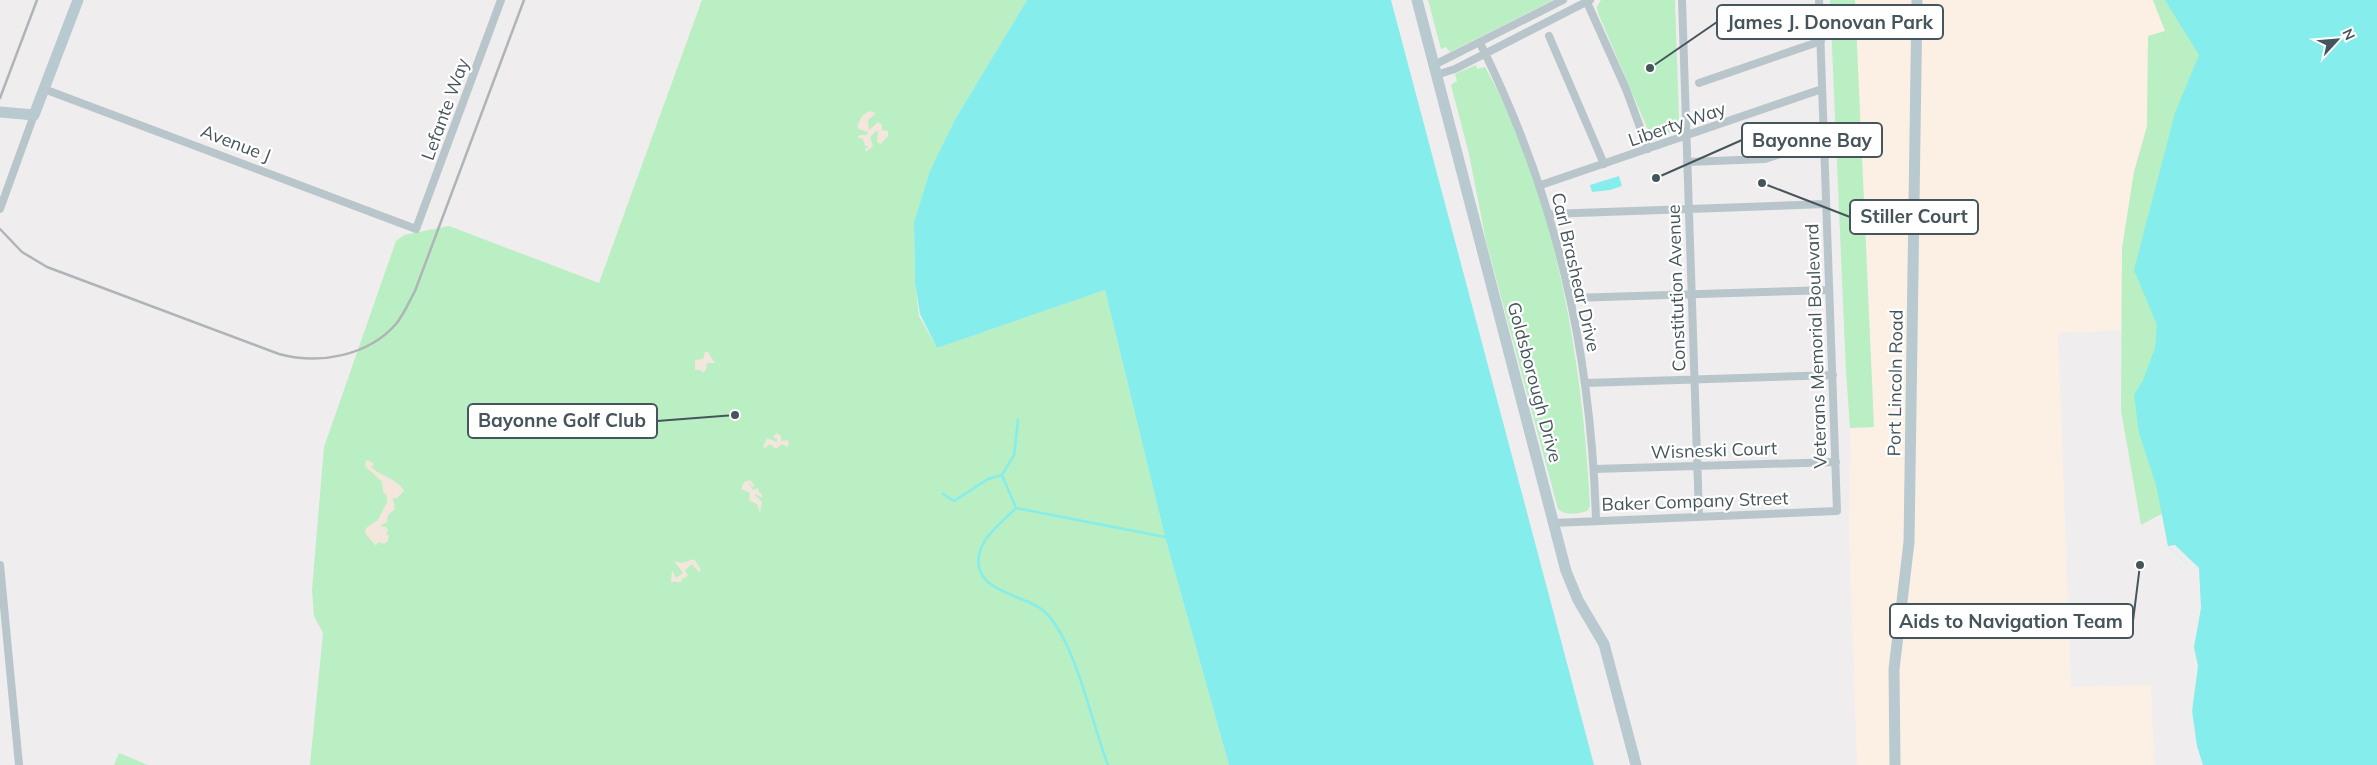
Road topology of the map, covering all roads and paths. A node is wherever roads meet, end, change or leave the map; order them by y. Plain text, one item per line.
1 (78, 0) edge
2 (501, 0) edge
3 (1417, 0) edge
4 (1564, 0) edge
5 (1682, 0) edge
6 (1819, 0) edge
7 (1918, 0) edge
8 (1588, 1) edge
9 (1549, 36) dead end
10 (1821, 41) junction
11 (1480, 43) junction
12 (1485, 54) junction
13 (1435, 70) junction
14 (1699, 83) dead end
15 (44, 89) junction
16 (1822, 89) junction
17 (0, 112) edge
18 (34, 115) junction
19 (1686, 136) junction
20 (1824, 142) junction
21 (1648, 149) junction
22 (1687, 162) junction
23 (1604, 164) junction
24 (1541, 185) junction
25 (1826, 204) junction
26 (0, 209) edge
27 (1689, 209) junction
28 (1549, 214) junction
29 (416, 229) joint
30 (1830, 290) junction
31 (1691, 294) junction
32 (1571, 298) junction
33 (1832, 375) junction
34 (1694, 380) junction
35 (1585, 383) junction
36 (1836, 462) junction
37 (1697, 466) junction
38 (1594, 469) junction
39 (1837, 511) joint
40 (1699, 516) junction
41 (1596, 520) junction
42 (1553, 523) junction
43 (0, 565) edge
44 (19, 765) edge
45 (1636, 765) edge
46 (1895, 765) edge

1 - 15 street
2 - 29 street, Lefante Way
3 - 13 street, Goldsborough Drive
4 - 11 street
5 - 19 street, Constitution Avenue
6 - 10 street, Veterans Memorial Boulevard
7 - 46 street, Port Lincoln Road
8 - 12 street
8 - 21 street
9 - 23 street
10 - 14 street
10 - 16 street, Veterans Memorial Boulevard
11 - 12 street, Carl Brashear Drive
11 - 13 street
12 - 13 street
12 - 24 street, Carl Brashear Drive
13 - 42 street, Goldsborough Drive
15 - 18 street
15 - 29 street, Avenue J
16 - 19 street, Liberty Way
16 - 20 street, Veterans Memorial Boulevard
17 - 18 street
18 - 26 street
19 - 21 street, Liberty Way
19 - 22 street, Constitution Avenue
20 - 22 street
20 - 25 street, Veterans Memorial Boulevard
21 - 23 street, Liberty Way
22 - 27 street, Constitution Avenue
23 - 24 street, Liberty Way
24 - 28 street, Carl Brashear Drive
25 - 27 street
25 - 30 street, Veterans Memorial Boulevard
27 - 28 street
27 - 31 street, Constitution Avenue
28 - 32 street, Carl Brashear Drive
30 - 31 street
30 - 33 street, Veterans Memorial Boulevard
31 - 32 street
31 - 34 street, Constitution Avenue
32 - 35 street, Carl Brashear Drive
33 - 34 street
33 - 36 street, Veterans Memorial Boulevard
34 - 35 street
34 - 37 street, Constitution Avenue
35 - 38 street, Carl Brashear Drive
36 - 37 street, Wisneski Court
36 - 39 street, Veterans Memorial Boulevard
37 - 38 street, Wisneski Court
37 - 40 street, Constitution Avenue
38 - 41 street, Carl Brashear Drive
39 - 40 street, Baker Company Street
40 - 41 street, Baker Company Street
41 - 42 street, Baker Company Street
42 - 45 street, Goldsborough Drive
43 - 44 street

